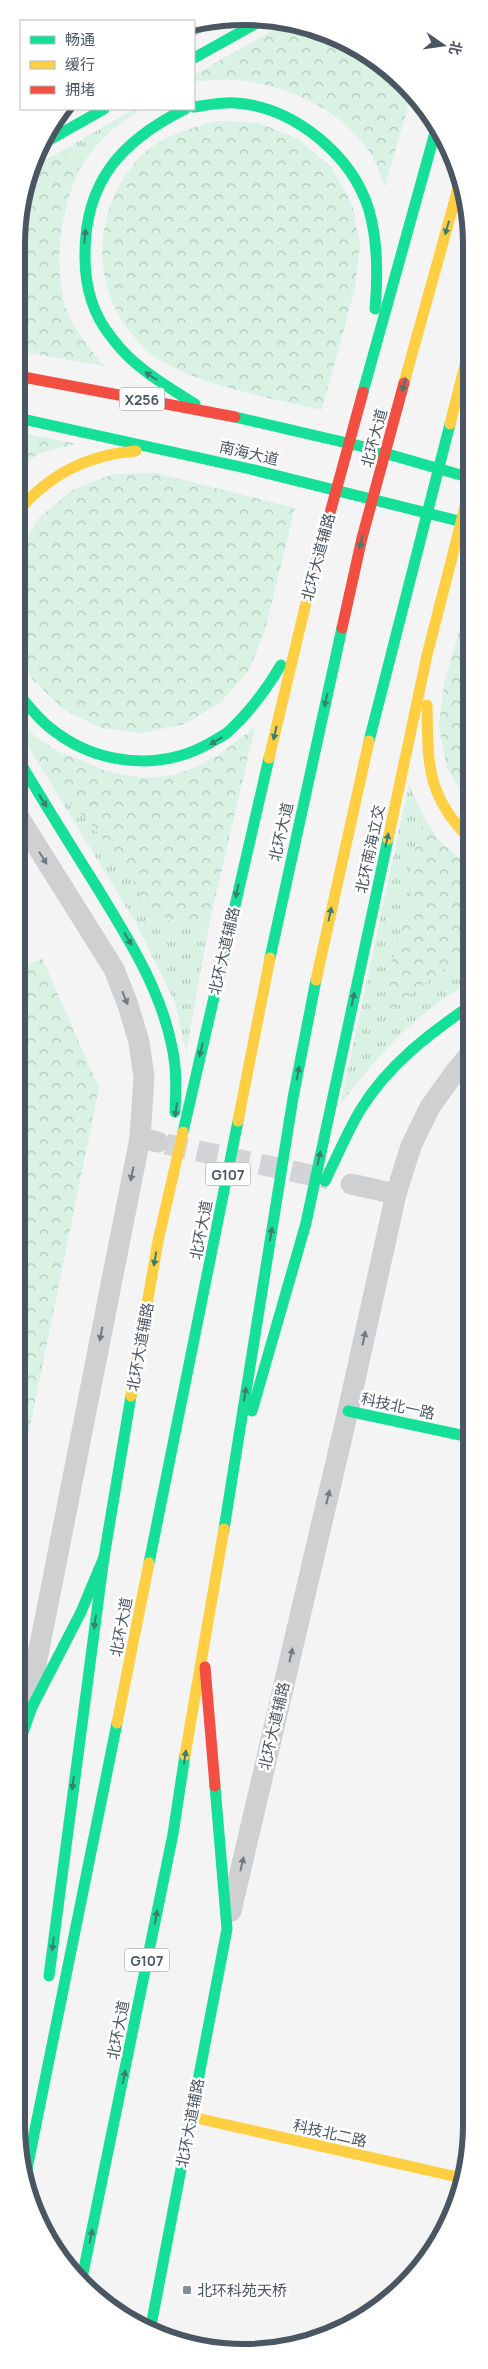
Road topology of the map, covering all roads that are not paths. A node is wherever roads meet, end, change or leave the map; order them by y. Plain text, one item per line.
1 (253, 25) edge
2 (195, 57) edge
3 (195, 107) edge
4 (102, 110) edge
5 (183, 110) edge
6 (434, 135) edge
7 (52, 138) edge
8 (457, 192) edge
9 (463, 372) edge
10 (25, 377) edge
11 (368, 379) junction
12 (206, 411) junction
13 (25, 419) edge
14 (171, 450) junction
15 (463, 476) edge
16 (25, 502) edge
17 (463, 514) edge
18 (463, 522) edge
19 (306, 600) junction
20 (427, 655) junction
21 (25, 705) edge
22 (25, 770) edge
23 (25, 827) edge
24 (463, 832) edge
25 (463, 1011) edge
26 (463, 1064) edge
27 (351, 1184) tunnel mouth
28 (396, 1194) junction
29 (306, 1223) junction
30 (158, 1240) junction
31 (348, 1411) junction
32 (463, 1436) edge
33 (233, 1477) junction
34 (104, 1557) junction
35 (204, 1636) junction
36 (25, 1721) edge
37 (25, 1728) edge
38 (227, 1929) junction
39 (47, 1991) dead end
40 (41, 2040) dead end
41 (192, 2117) junction
42 (27, 2153) edge
43 (28, 2163) edge
44 (457, 2177) edge
45 (83, 2274) edge
46 (152, 2323) edge

1 - 2 main road
3 - 11 main road
4 - 7 main road
12 -> 5 main road
6 - 11 main road, 北环大道辅路
8 -> 43 main road, 北环大道 / G107
33 -> 9 main road, 北环大道 / G107
10 - 12 main road, 南海大道 / X256
11 - 19 main road, 北环大道辅路
12 - 15 main road, 南海大道 / X256
13 - 14 main road, 南海大道
14 - 16 main road
14 - 18 main road, 南海大道
17 - 20 main road, 北环南海立交
19 -> 21 main road
19 -> 30 main road, 北环大道辅路
20 - 24 main road
29 -> 20 main road, 北环南海立交
22 -> 30 main road
23 -> 36 street
25 - 29 main road
26 - 28 street, 北环大道辅路
27 - 28 street
31 -> 28 street, 北环大道辅路
29 - 33 main road
30 -> 34 main road, 北环大道辅路
31 - 32 main road, 科技北一路
38 -> 31 street, 北环大道辅路
33 - 35 main road, 北环大道 / G107
34 - 37 main road, 北环大道辅路
34 -> 39 main road
35 - 38 main road
45 -> 35 main road, 北环大道 / G107
38 - 41 main road, 北环大道辅路
40 - 42 main road
41 - 44 main road, 科技北二路
41 - 46 main road, 北环大道辅路

